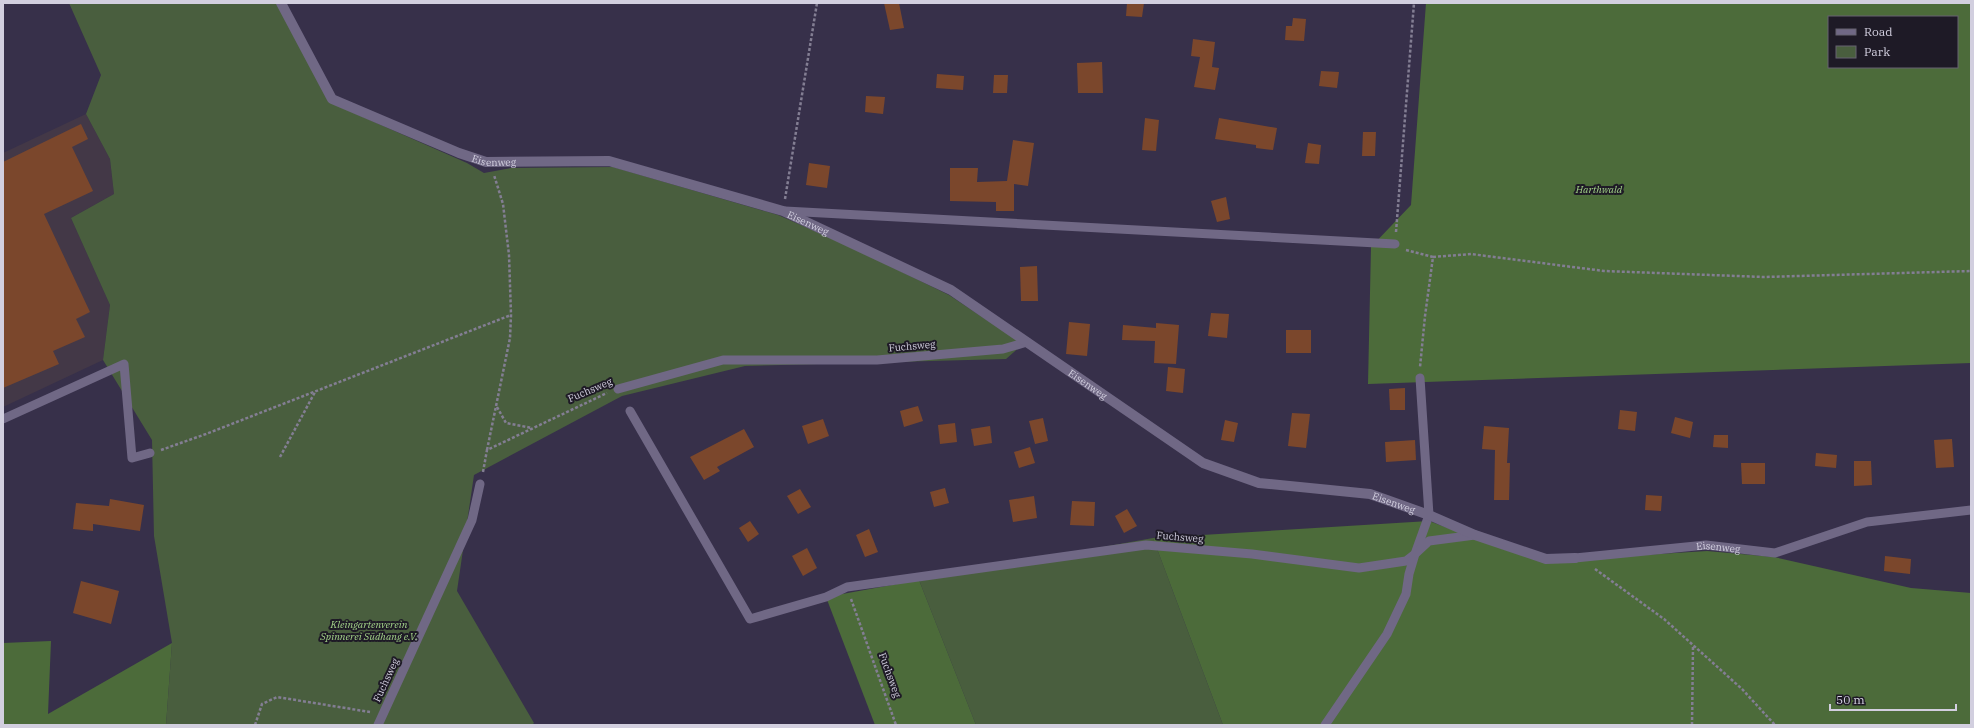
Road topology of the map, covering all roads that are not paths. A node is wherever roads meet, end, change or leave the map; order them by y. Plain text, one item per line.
1 (281, 3) edge
2 (783, 211) junction
3 (1395, 244) road end
4 (1027, 342) junction
5 (1420, 378) road end
6 (618, 389) road end
7 (630, 411) dead end
8 (3, 419) edge
9 (150, 453) road end
10 (480, 484) road end
11 (1971, 510) edge
12 (1429, 515) junction
13 (1475, 535) junction
14 (1415, 554) junction
15 (1575, 558) joint
16 (378, 725) edge
17 (1325, 725) edge

1 - 2 street, Eisenweg
2 - 3 lane
2 - 4 street, Eisenweg
4 - 6 lane, Fuchsweg
4 - 12 street, Eisenweg
5 - 12 lane
7 - 14 lane, Fuchsweg
8 - 9 lane
10 - 16 lane, Fuchsweg
11 - 15 lane, Eisenweg
12 - 13 street, Eisenweg
12 - 14 lane
13 - 14 lane, Fuchsweg
13 - 15 street, Eisenweg
14 - 17 lane

